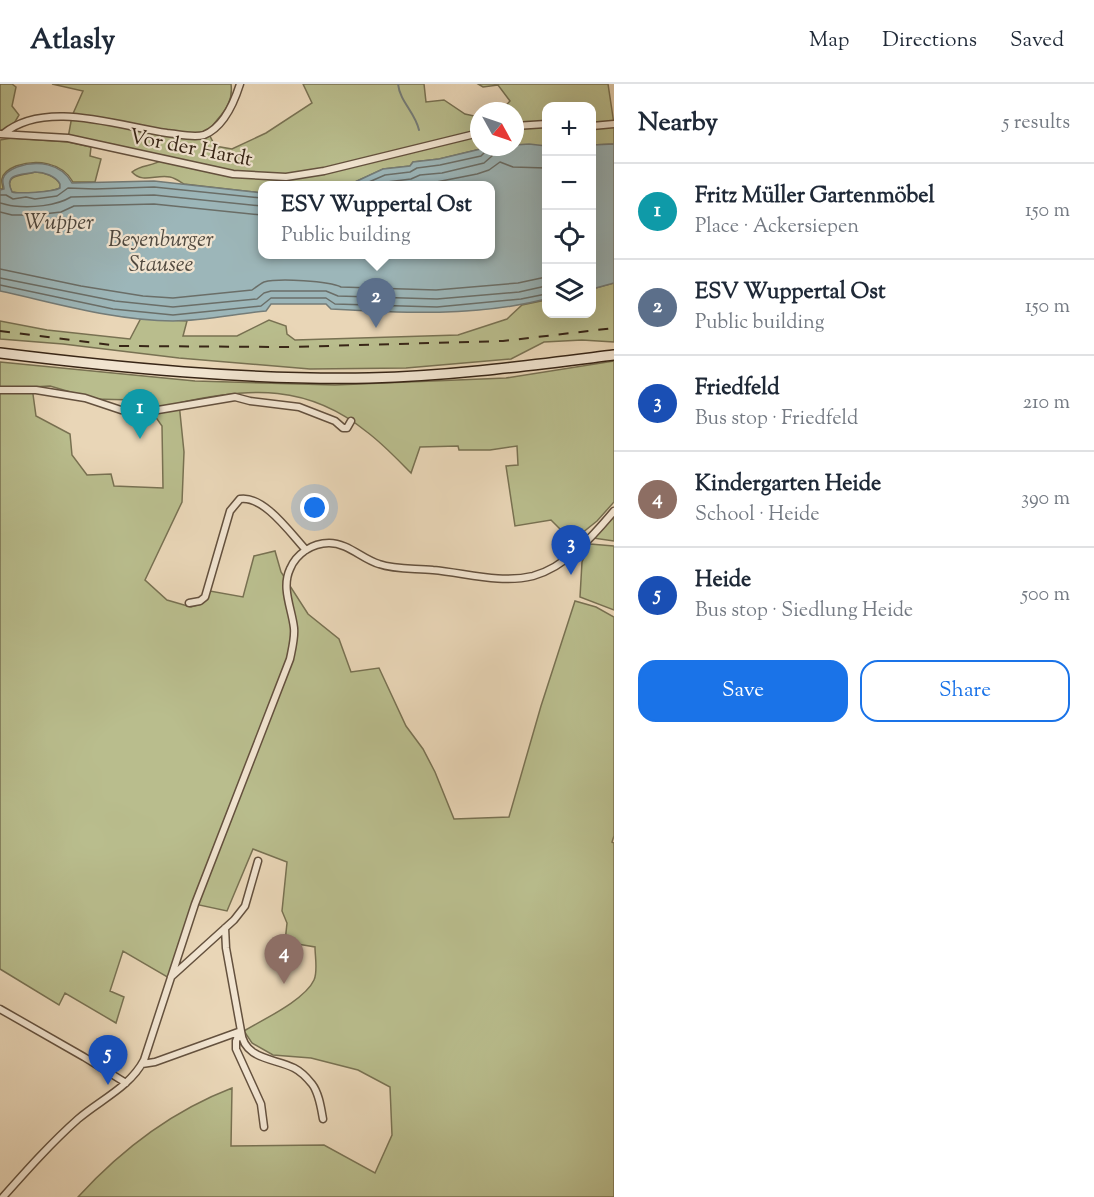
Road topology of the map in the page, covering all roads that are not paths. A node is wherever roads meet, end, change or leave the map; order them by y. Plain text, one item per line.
1 (240, 84) edge
2 (542, 124) edge
3 (614, 124) edge
4 (524, 125) edge
5 (596, 126) edge
6 (1, 134) edge
7 (470, 135) edge
8 (0, 353) edge
9 (614, 355) edge
10 (0, 390) edge
11 (351, 421) dead end
12 (614, 511) edge
13 (306, 550) junction
14 (189, 603) dead end
15 (258, 861) dead end
16 (225, 928) junction
17 (169, 978) junction
18 (0, 1009) edge
19 (241, 1031) junction
20 (142, 1064) junction
21 (126, 1083) junction
22 (323, 1119) dead end
23 (264, 1127) dead end
24 (3, 1197) edge

1 - 6 street
2 - 4 street
3 - 5 street
6 - 7 street, Vor der Hardt
8 - 9 main road
10 - 11 street
12 - 13 street
13 - 14 street
13 - 17 street
15 - 16 street
16 - 17 street
16 - 19 street
17 - 20 street
18 - 21 street
19 - 20 street
19 - 22 street
19 - 23 street
20 - 21 street
21 - 24 street

